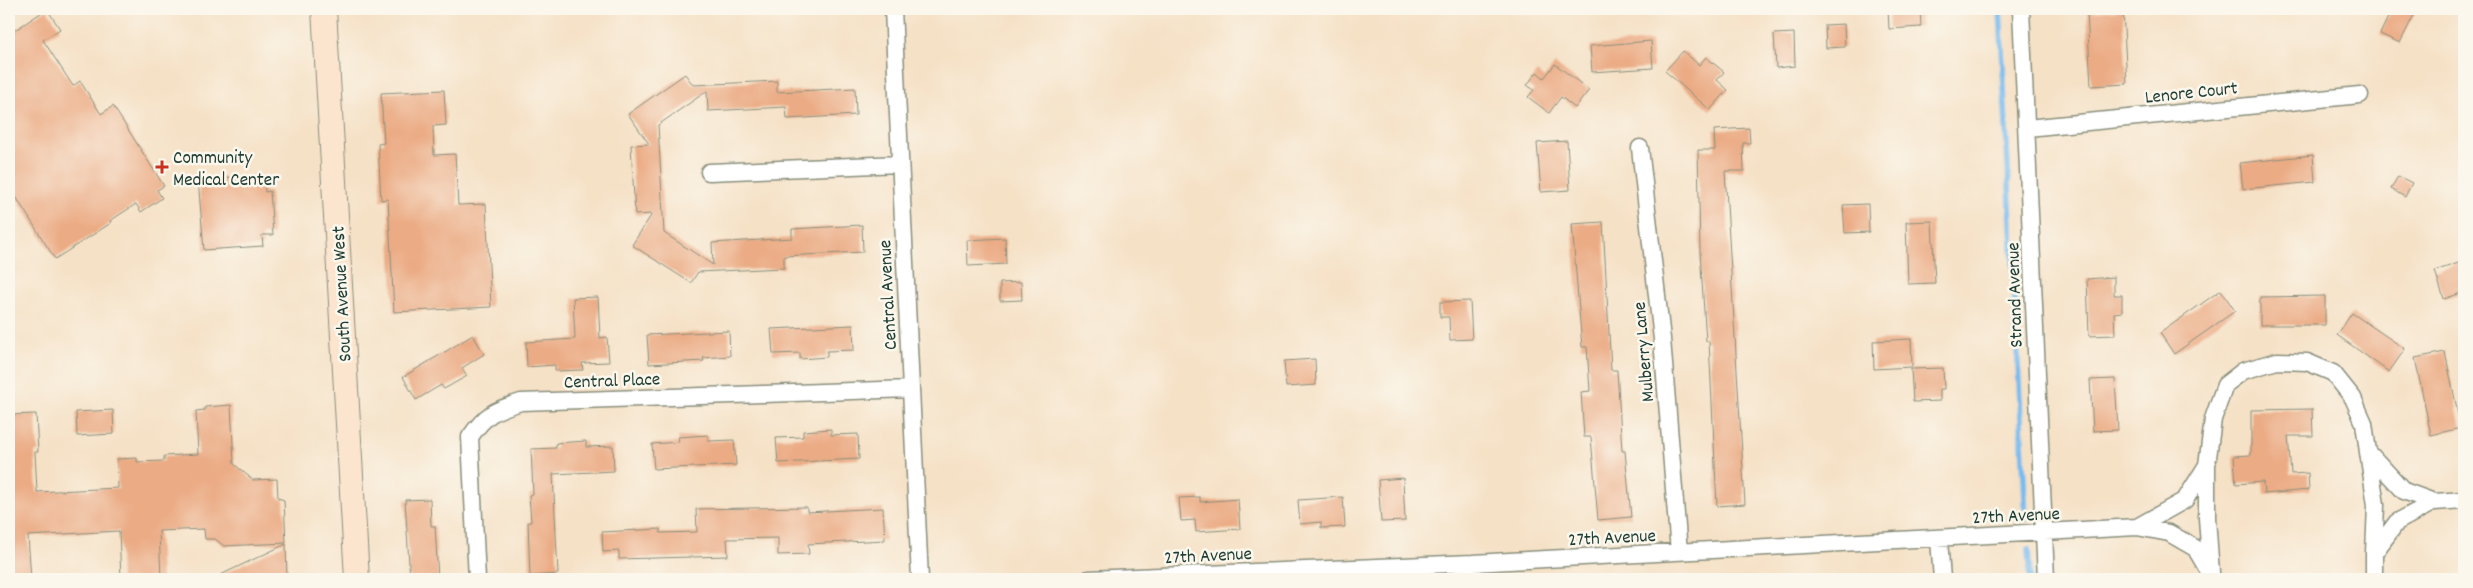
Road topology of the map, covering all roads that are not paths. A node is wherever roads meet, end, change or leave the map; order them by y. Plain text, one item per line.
1 (324, 9) edge
2 (893, 9) edge
3 (2021, 9) edge
4 (2360, 95) dead end
5 (2027, 128) junction
6 (1640, 148) dead end
7 (900, 164) junction
8 (709, 172) dead end
9 (911, 388) junction
10 (2368, 452) junction
11 (2207, 465) junction
12 (2464, 500) edge
13 (2434, 502) junction
14 (2136, 527) junction
15 (2043, 533) junction
16 (1939, 539) junction
17 (1679, 552) junction
18 (2374, 553) junction
19 (1473, 563) junction
20 (2211, 577) edge
21 (357, 579) edge
22 (477, 579) edge
23 (920, 579) edge
24 (1089, 579) edge
25 (1474, 579) edge
26 (1942, 579) edge
27 (2046, 579) edge
28 (2374, 579) edge

1 - 21 street, South Avenue West
2 - 7 street, Central Avenue
3 - 5 street, Strand Avenue
4 - 5 street, Lenore Court
5 - 15 street, Strand Avenue
6 - 17 street, Mulberry Lane
7 - 8 street
7 - 9 street, Central Avenue
9 - 22 street, Central Place
9 - 23 street, Central Avenue
10 - 11 street, 27th Avenue
10 - 13 street
10 - 18 street, 27th Avenue
11 - 14 street, 27th Avenue
11 - 20 street, 27th Avenue
12 - 13 street
13 - 18 street
14 - 15 street, 27th Avenue
14 - 20 street, 27th Avenue
15 - 16 street, 27th Avenue
15 - 27 street, Strand Avenue
16 - 17 street, 27th Avenue
16 - 26 street
17 - 19 street, 27th Avenue
18 - 28 street, 27th Avenue
19 - 24 street, 27th Avenue
19 - 25 street

